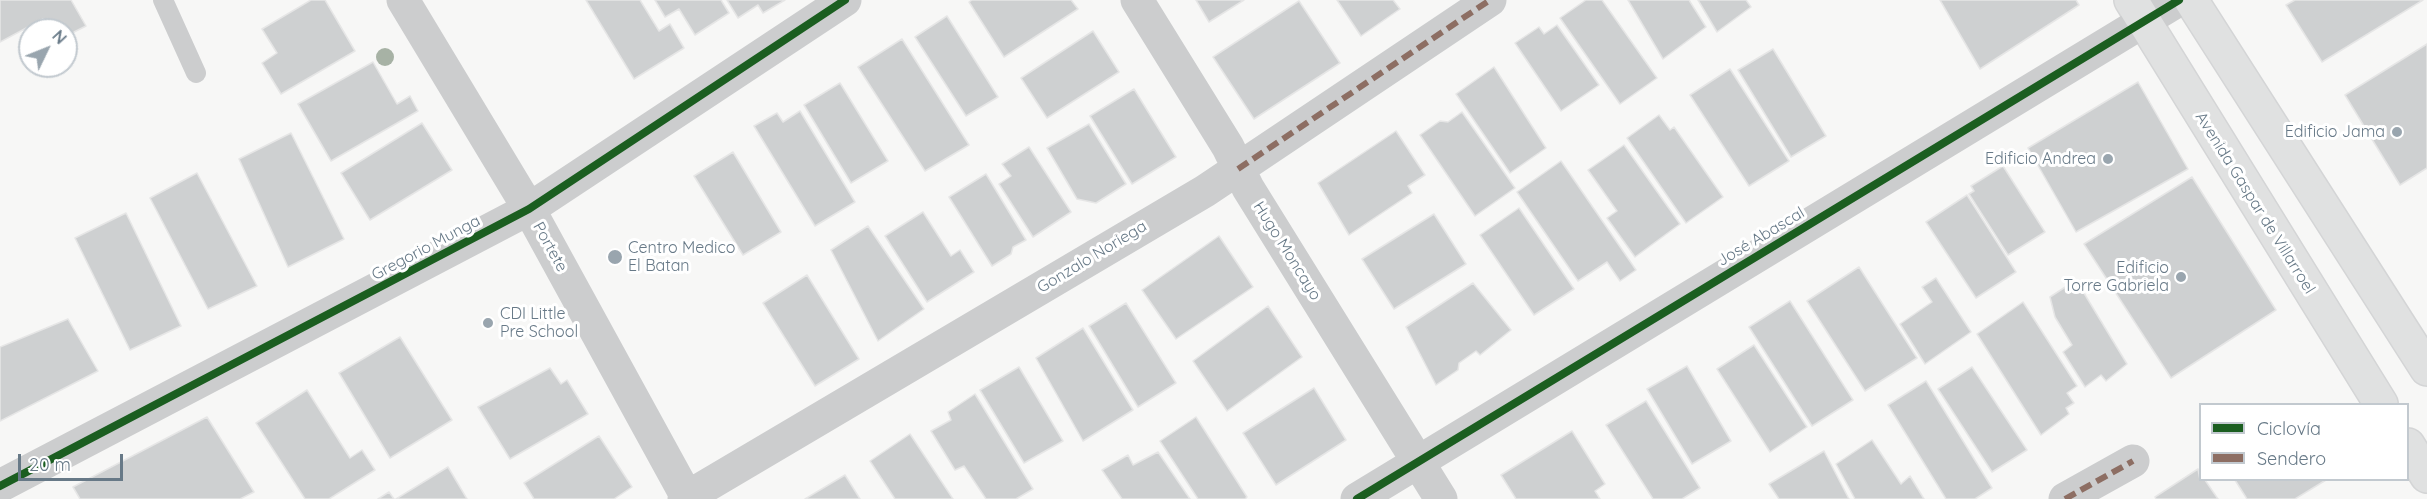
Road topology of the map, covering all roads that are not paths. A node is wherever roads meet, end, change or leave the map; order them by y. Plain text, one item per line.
1 (163, 0) edge
2 (403, 0) edge
3 (845, 0) edge
4 (1137, 0) edge
5 (1490, 0) edge
6 (2179, 0) edge
7 (2191, 0) edge
8 (2138, 11) edge
9 (196, 73) dead end
10 (1238, 169) junction
11 (529, 209) junction
12 (2427, 369) edge
13 (2380, 403) edge
14 (2409, 448) edge
15 (1418, 460) junction
16 (2133, 461) dead end
17 (2427, 476) edge
18 (0, 486) edge
19 (686, 498) edge
20 (1357, 499) edge
21 (1441, 499) edge
22 (2065, 499) edge

1 - 9 lane
2 - 11 street, Portete
3 - 11 street, Gregorio Munga
4 - 10 street, Hugo Moncayo
5 - 10 street, Gonzalo Noriega
6 - 8 street, José Abascal
7 - 12 main road
8 - 13 main road, Avenida Gaspar de Villarroel
8 - 15 street, José Abascal
10 - 15 street, Hugo Moncayo
10 - 19 street, Gonzalo Noriega
11 - 18 street, Gregorio Munga
11 - 19 street, Portete
14 - 17 main road
15 - 20 street, José Abascal
15 - 21 street, Hugo Moncayo
16 - 22 street

